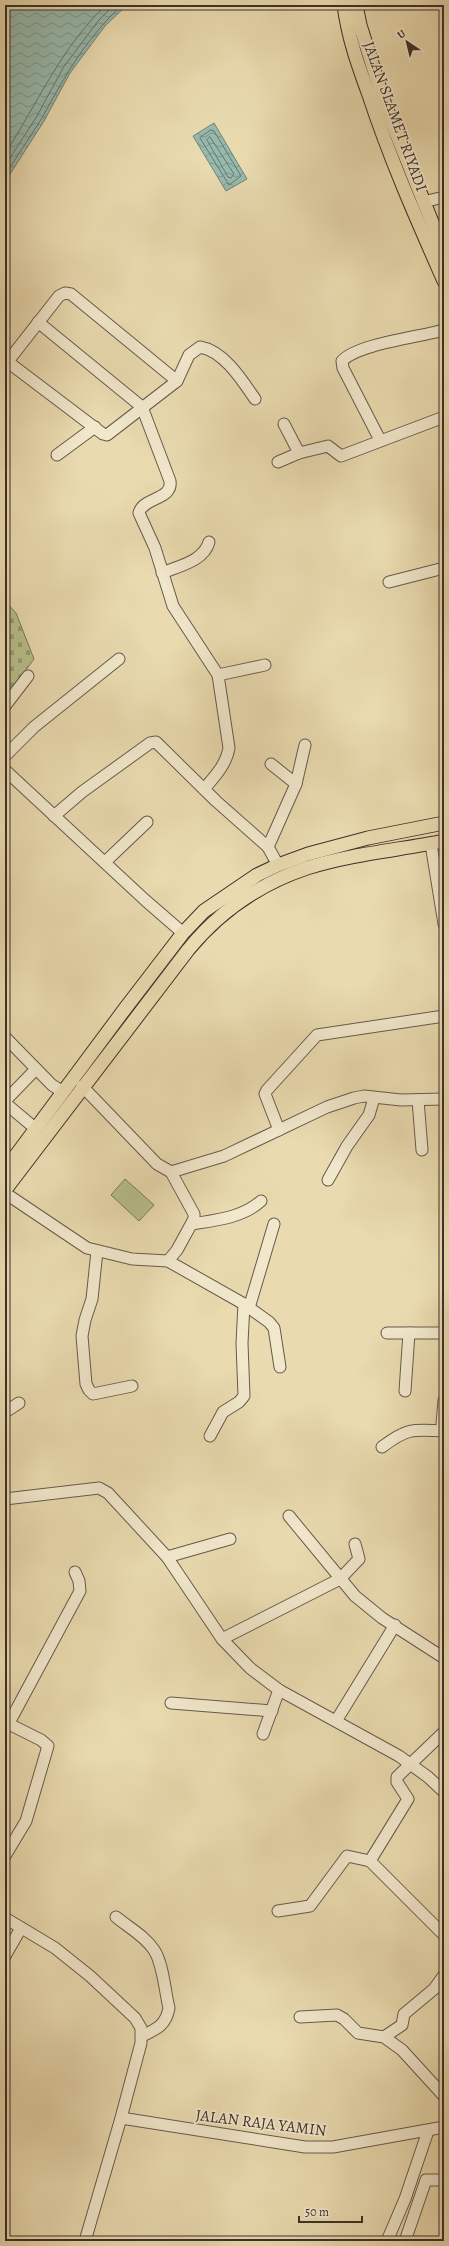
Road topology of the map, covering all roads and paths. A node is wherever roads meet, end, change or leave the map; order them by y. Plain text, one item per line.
1 (344, 5) edge
2 (356, 5) edge
3 (444, 197) edge
4 (422, 212) junction
5 (444, 252) edge
6 (444, 281) edge
7 (38, 322) junction
8 (444, 330) edge
9 (6, 363) edge
10 (177, 381) junction
11 (256, 399) dead end
12 (142, 407) junction
13 (444, 417) edge
14 (284, 424) dead end
15 (95, 427) junction
16 (380, 440) junction
17 (299, 453) junction
18 (56, 455) dead end
19 (278, 462) dead end
20 (209, 542) dead end
21 (444, 568) edge
22 (162, 573) junction
23 (389, 582) dead end
24 (119, 659) dead end
25 (265, 665) dead end
26 (218, 675) junction
27 (28, 676) dead end
28 (5, 706) edge
29 (306, 745) dead end
30 (5, 756) edge
31 (271, 764) dead end
32 (5, 770) edge
33 (296, 784) junction
34 (204, 789) junction
35 (54, 816) junction
36 (148, 822) dead end
37 (444, 823) edge
38 (444, 841) edge
39 (431, 844) junction
40 (268, 847) junction
41 (105, 862) junction
42 (278, 865) junction
43 (444, 924) edge
44 (183, 932) junction
45 (124, 1010) junction
46 (444, 1016) edge
47 (135, 1018) junction
48 (111, 1027) junction
49 (121, 1036) junction
50 (5, 1037) edge
51 (36, 1069) junction
52 (82, 1086) junction
53 (63, 1092) junction
54 (374, 1098) junction
55 (444, 1099) edge
56 (418, 1100) junction
57 (5, 1102) edge
58 (36, 1129) junction
59 (279, 1130) junction
60 (422, 1150) dead end
61 (6, 1167) edge
62 (171, 1172) junction
63 (328, 1180) dead end
64 (5, 1190) edge
65 (5, 1194) edge
66 (261, 1201) dead end
67 (192, 1224) junction
68 (274, 1224) dead end
69 (97, 1251) junction
70 (168, 1261) junction
71 (247, 1306) junction
72 (387, 1333) dead end
73 (409, 1333) junction
74 (444, 1333) edge
75 (280, 1367) dead end
76 (132, 1386) dead end
77 (405, 1391) dead end
78 (444, 1400) edge
79 (19, 1403) dead end
80 (5, 1412) edge
81 (444, 1430) edge
82 (210, 1436) dead end
83 (382, 1447) dead end
84 (5, 1499) edge
85 (289, 1516) dead end
86 (230, 1540) dead end
87 (355, 1544) dead end
88 (167, 1557) junction
89 (75, 1572) dead end
90 (340, 1579) junction
91 (395, 1625) junction
92 (222, 1639) junction
93 (444, 1658) edge
94 (280, 1690) junction
95 (171, 1703) dead end
96 (272, 1711) junction
97 (336, 1721) junction
98 (7, 1722) edge
99 (444, 1732) edge
100 (264, 1734) dead end
101 (409, 1764) junction
102 (444, 1792) edge
103 (5, 1856) edge
104 (370, 1861) junction
105 (278, 1911) dead end
106 (116, 1917) dead end
107 (5, 1918) edge
108 (21, 1928) junction
109 (444, 1934) edge
110 (5, 1956) edge
111 (444, 1975) edge
112 (300, 2017) dead end
113 (142, 2036) junction
114 (384, 2037) junction
115 (444, 2096) edge
116 (121, 2118) junction
117 (444, 2127) edge
118 (428, 2131) junction
119 (444, 2180) edge
120 (85, 2241) edge
121 (387, 2241) edge
122 (405, 2241) edge

1 - 4 main road, JALAN SLAMET RIYADI
2 - 4 main road, JALAN SLAMET RIYADI
3 - 4 street
4 - 5 main road, JALAN SLAMET RIYADI
4 - 6 main road, JALAN SLAMET RIYADI
7 - 9 street
7 - 10 street
7 - 12 street
8 - 16 street
9 - 15 street
10 - 11 street
10 - 12 street
12 - 15 street
12 - 22 street
13 - 16 street
14 - 17 street
15 - 18 street
16 - 17 street
17 - 19 street
20 - 22 street
21 - 23 street
22 - 26 street
24 - 30 street
25 - 26 street
26 - 34 street
27 - 28 street
29 - 33 street
31 - 33 street
32 - 35 street
33 - 40 street
34 - 35 street
34 - 40 street
35 - 41 street
36 - 41 street
37 - 42 main road
38 - 39 main road
39 - 43 street
39 - 47 main road
40 - 42 street
41 - 44 street
42 - 44 main road
44 - 45 main road
45 - 47 main road
45 - 48 main road
46 - 59 street
47 - 49 main road
48 - 49 main road
48 - 53 main road
49 - 52 main road
50 - 51 street
51 - 53 street
51 - 57 street
52 - 62 street
52 - 64 main road
53 - 58 main road
54 - 56 street
54 - 59 street
54 - 63 street
55 - 56 street
56 - 60 street
57 - 58 street
58 - 61 main road
59 - 62 street
62 - 67 street
65 - 69 street
66 - 67 street
67 - 70 street
68 - 71 street
69 - 70 street
69 - 76 street
70 - 71 street
71 - 75 street
71 - 82 street
72 - 73 street
73 - 74 street
73 - 77 street
78 - 81 street
79 - 80 street
81 - 83 street
84 - 88 street
85 - 90 street
86 - 88 street
87 - 90 street
88 - 92 street
89 - 98 street
90 - 91 street
90 - 92 street
91 - 93 street
91 - 97 street
92 - 94 street
94 - 96 street
94 - 97 street
95 - 96 street
96 - 100 street
97 - 101 street
98 - 103 street
99 - 101 street
101 - 102 street
101 - 104 street
104 - 105 street
104 - 109 street
106 - 113 street
107 - 108 street
108 - 110 street
108 - 113 street
111 - 114 street
112 - 114 street
113 - 116 street
114 - 115 street
116 - 118 street, JALAN RAJA YAMIN
116 - 120 street
117 - 118 street, JALAN RAJA YAMIN
118 - 121 street
119 - 122 street

